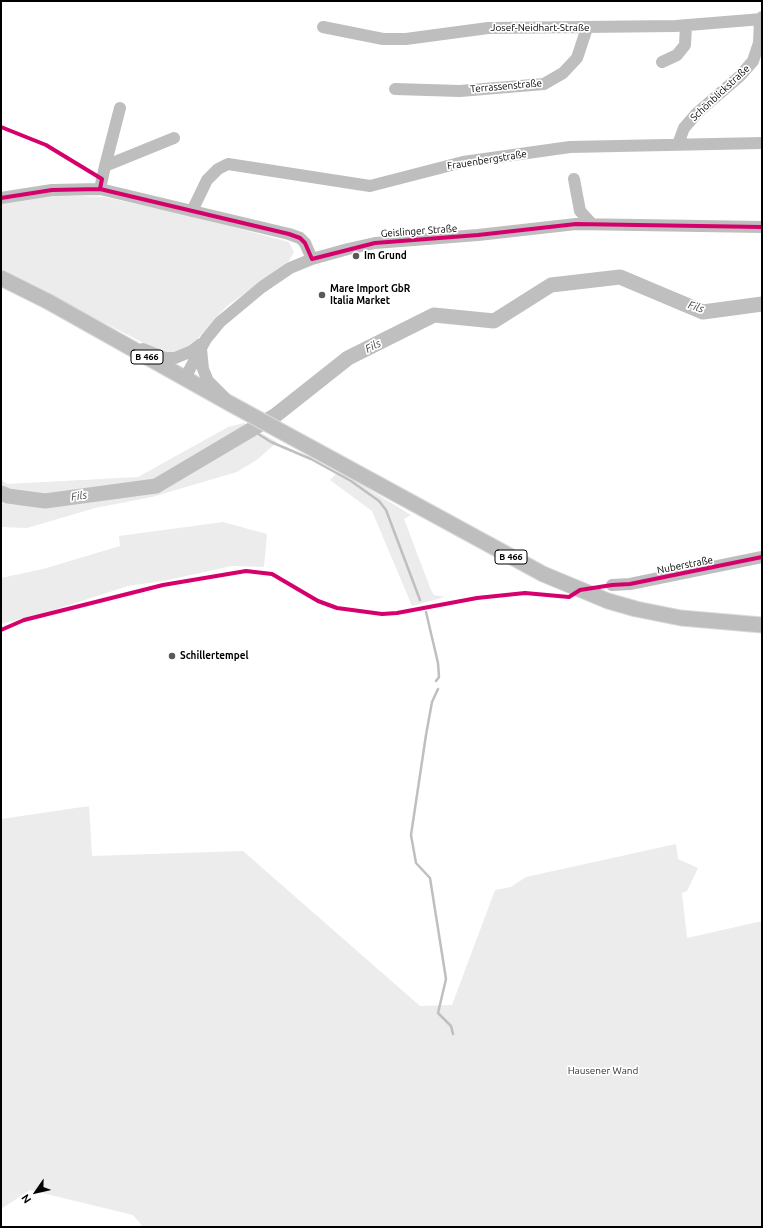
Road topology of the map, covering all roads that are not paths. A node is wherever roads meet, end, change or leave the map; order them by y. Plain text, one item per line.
1 (761, 19) edge
2 (686, 25) junction
3 (323, 26) dead end
4 (587, 28) junction
5 (662, 62) dead end
6 (395, 89) dead end
7 (120, 108) dead end
8 (174, 138) dead end
9 (762, 143) edge
10 (678, 144) junction
11 (105, 166) junction
12 (574, 179) dead end
13 (100, 189) junction
14 (1, 198) edge
15 (192, 211) junction
16 (591, 224) junction
17 (762, 227) edge
18 (312, 259) junction
19 (1, 278) edge
20 (110, 335) junction
21 (204, 344) junction
22 (185, 378) junction
23 (229, 403) junction
24 (762, 557) edge
25 (612, 585) dead end
26 (762, 625) edge

1 - 2 street, Josef-Neidhart-Straße
1 - 10 street, Schönblickstraße
2 - 4 street, Josef-Neidhart-Straße
2 - 5 street
3 - 4 street, Josef-Neidhart-Straße
4 - 6 street, Terrassenstraße
7 - 11 street
8 - 11 street
9 - 10 street, Frauenbergstraße
10 - 15 street, Frauenbergstraße
11 - 13 street
12 - 16 street
13 - 14 street
13 - 15 street
15 - 18 street
16 - 17 street, Geislinger Straße
16 - 18 street, Geislinger Straße
18 - 21 street, Geislinger Straße
19 - 20 main road, B 466
20 - 21 street, Geislinger Straße
20 - 22 main road, B 466
21 - 22 street, Geislinger Straße
21 - 23 street
22 - 23 main road, B 466
23 - 26 main road, B 466
24 - 25 street, Nuberstraße

